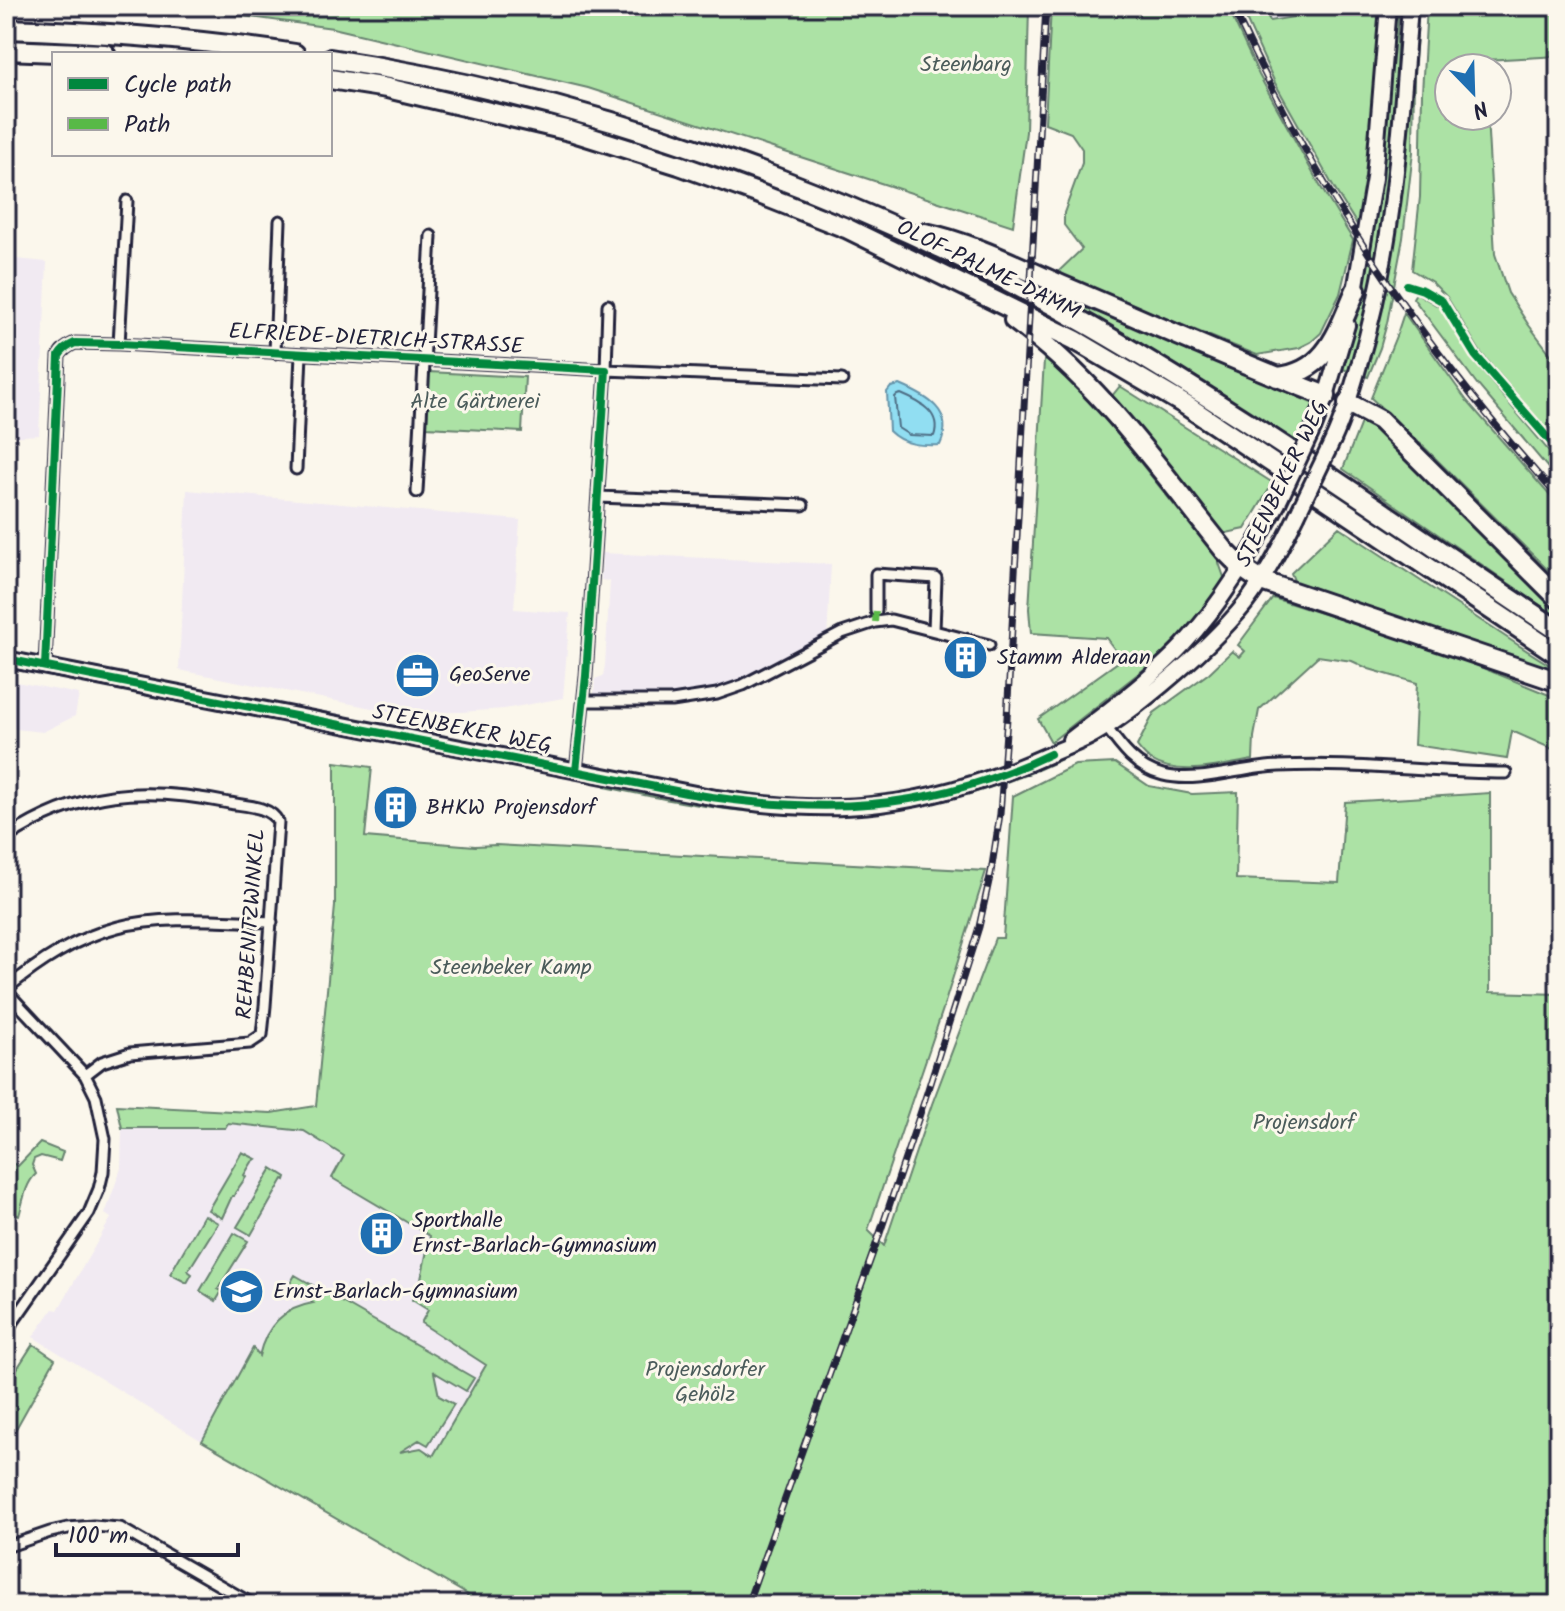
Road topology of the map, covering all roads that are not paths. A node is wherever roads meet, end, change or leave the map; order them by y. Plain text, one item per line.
1 (1388, 6) edge
2 (1410, 6) edge
3 (6, 29) edge
4 (6, 50) edge
5 (56, 52) edge
6 (283, 52) edge
7 (332, 59) edge
8 (332, 79) edge
9 (127, 201) dead end
10 (280, 221) dead end
11 (891, 226) junction
12 (431, 236) dead end
13 (973, 290) junction
14 (1356, 290) junction
15 (608, 305) dead end
16 (119, 344) junction
17 (275, 353) junction
18 (301, 354) junction
19 (425, 361) junction
20 (606, 370) junction
21 (1277, 377) junction
22 (842, 380) dead end
23 (1326, 396) junction
24 (1348, 403) junction
25 (296, 469) dead end
26 (417, 492) dead end
27 (598, 497) junction
28 (803, 505) dead end
29 (1242, 568) junction
30 (1261, 581) junction
31 (1559, 599) edge
32 (876, 611) dead end
33 (934, 630) junction
34 (1559, 631) edge
35 (989, 645) dead end
36 (1559, 655) edge
37 (6, 659) edge
38 (45, 666) junction
39 (1559, 682) edge
40 (584, 701) junction
41 (1102, 722) junction
42 (576, 771) junction
43 (1506, 773) dead end
44 (6, 838) edge
45 (272, 922) junction
46 (6, 990) edge
47 (85, 1075) junction
48 (6, 1332) edge
49 (6, 1547) edge
50 (254, 1605) edge

1 - 14 main road, STEENBEKER WEG
2 - 24 main road, STEENBEKER WEG
3 - 6 highway
4 - 5 highway
7 - 11 highway, OLOF-PALME-DAMM
8 - 13 highway, OLOF-PALME-DAMM
9 - 16 street
10 - 17 street
11 - 21 highway
11 - 34 highway, OLOF-PALME-DAMM
12 - 19 street
13 - 29 highway
13 - 36 highway, OLOF-PALME-DAMM
14 - 21 highway
14 - 23 main road, STEENBEKER WEG
15 - 20 street
16 - 17 street, ELFRIEDE-DIETRICH-STRASSE
16 - 38 street, ELFRIEDE-DIETRICH-STRASSE
17 - 18 street, ELFRIEDE-DIETRICH-STRASSE
18 - 19 street, ELFRIEDE-DIETRICH-STRASSE
18 - 25 street, ELFRIEDE-DIETRICH-STRASSE
19 - 20 street, ELFRIEDE-DIETRICH-STRASSE
19 - 26 street
20 - 22 street, ELFRIEDE-DIETRICH-STRASSE
20 - 27 street
21 - 23 highway
23 - 24 main road
23 - 29 main road, STEENBEKER WEG, bridge
24 - 30 main road, STEENBEKER WEG, bridge
24 - 31 highway
27 - 28 street
27 - 40 street
29 - 30 highway
29 - 41 main road, STEENBEKER WEG
30 - 39 highway
30 - 41 main road, STEENBEKER WEG
32 - 33 street
33 - 35 street
33 - 40 street
37 - 38 main road, STEENBEKER WEG
38 - 42 main road, STEENBEKER WEG
40 - 42 street
41 - 42 main road, STEENBEKER WEG
41 - 43 street
44 - 45 street, REHBENITZWINKEL
45 - 46 street
45 - 47 street, REHBENITZWINKEL
46 - 47 street
47 - 48 street
49 - 50 street

